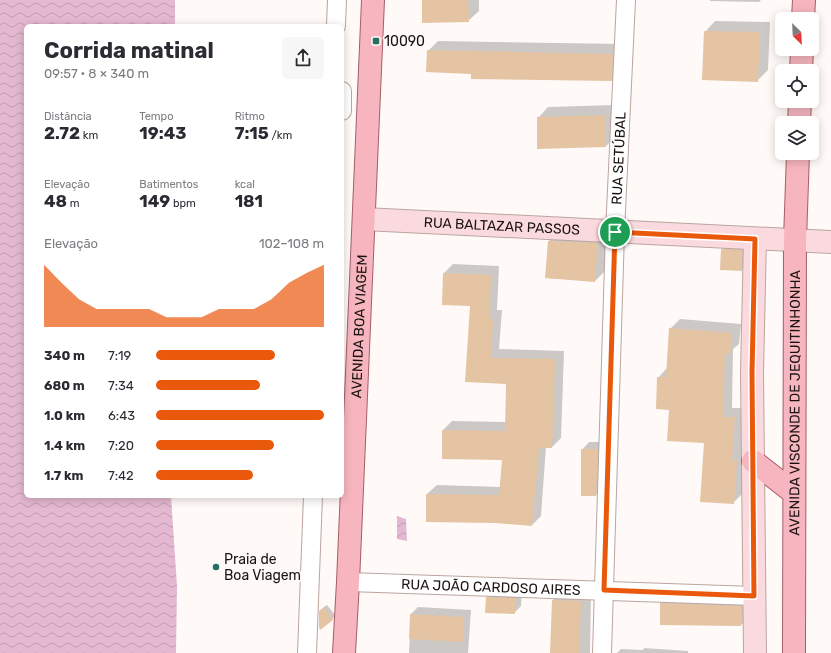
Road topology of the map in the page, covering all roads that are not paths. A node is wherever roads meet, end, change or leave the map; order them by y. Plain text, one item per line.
1 (337, 0) edge
2 (373, 0) edge
3 (626, 0) edge
4 (804, 0) edge
5 (803, 12) edge
6 (336, 24) edge
7 (799, 160) edge
8 (364, 219) junction
9 (615, 232) junction
10 (755, 239) junction
11 (812, 241) edge
12 (753, 461) junction
13 (794, 493) junction
14 (313, 498) edge
15 (348, 582) junction
16 (604, 590) junction
17 (754, 596) junction
18 (307, 653) edge
19 (344, 653) edge
20 (602, 653) edge
21 (755, 653) edge
22 (794, 653) edge

1 - 6 street
2 - 8 main road, AVENIDA BOA VIAGEM
3 - 9 street, RUA SETÚBAL
4 - 5 main road
7 - 11 main road, AVENIDA VISCONDE DE JEQUITINHONHA
8 - 9 street, RUA BALTAZAR PASSOS
8 - 15 main road, AVENIDA BOA VIAGEM
9 - 10 street, RUA BALTAZAR PASSOS
9 - 16 street, RUA SETÚBAL
10 - 11 street, RUA BALTAZAR PASSOS
10 - 12 street
11 - 13 main road, AVENIDA VISCONDE DE JEQUITINHONHA
12 - 13 main road
12 - 17 street
13 - 22 main road, AVENIDA VISCONDE DE JEQUITINHONHA
14 - 18 street
15 - 16 street, RUA JOÃO CARDOSO AIRES
15 - 19 main road, AVENIDA BOA VIAGEM
16 - 17 street, RUA JOÃO CARDOSO AIRES
16 - 20 street, RUA SETÚBAL
17 - 21 street

